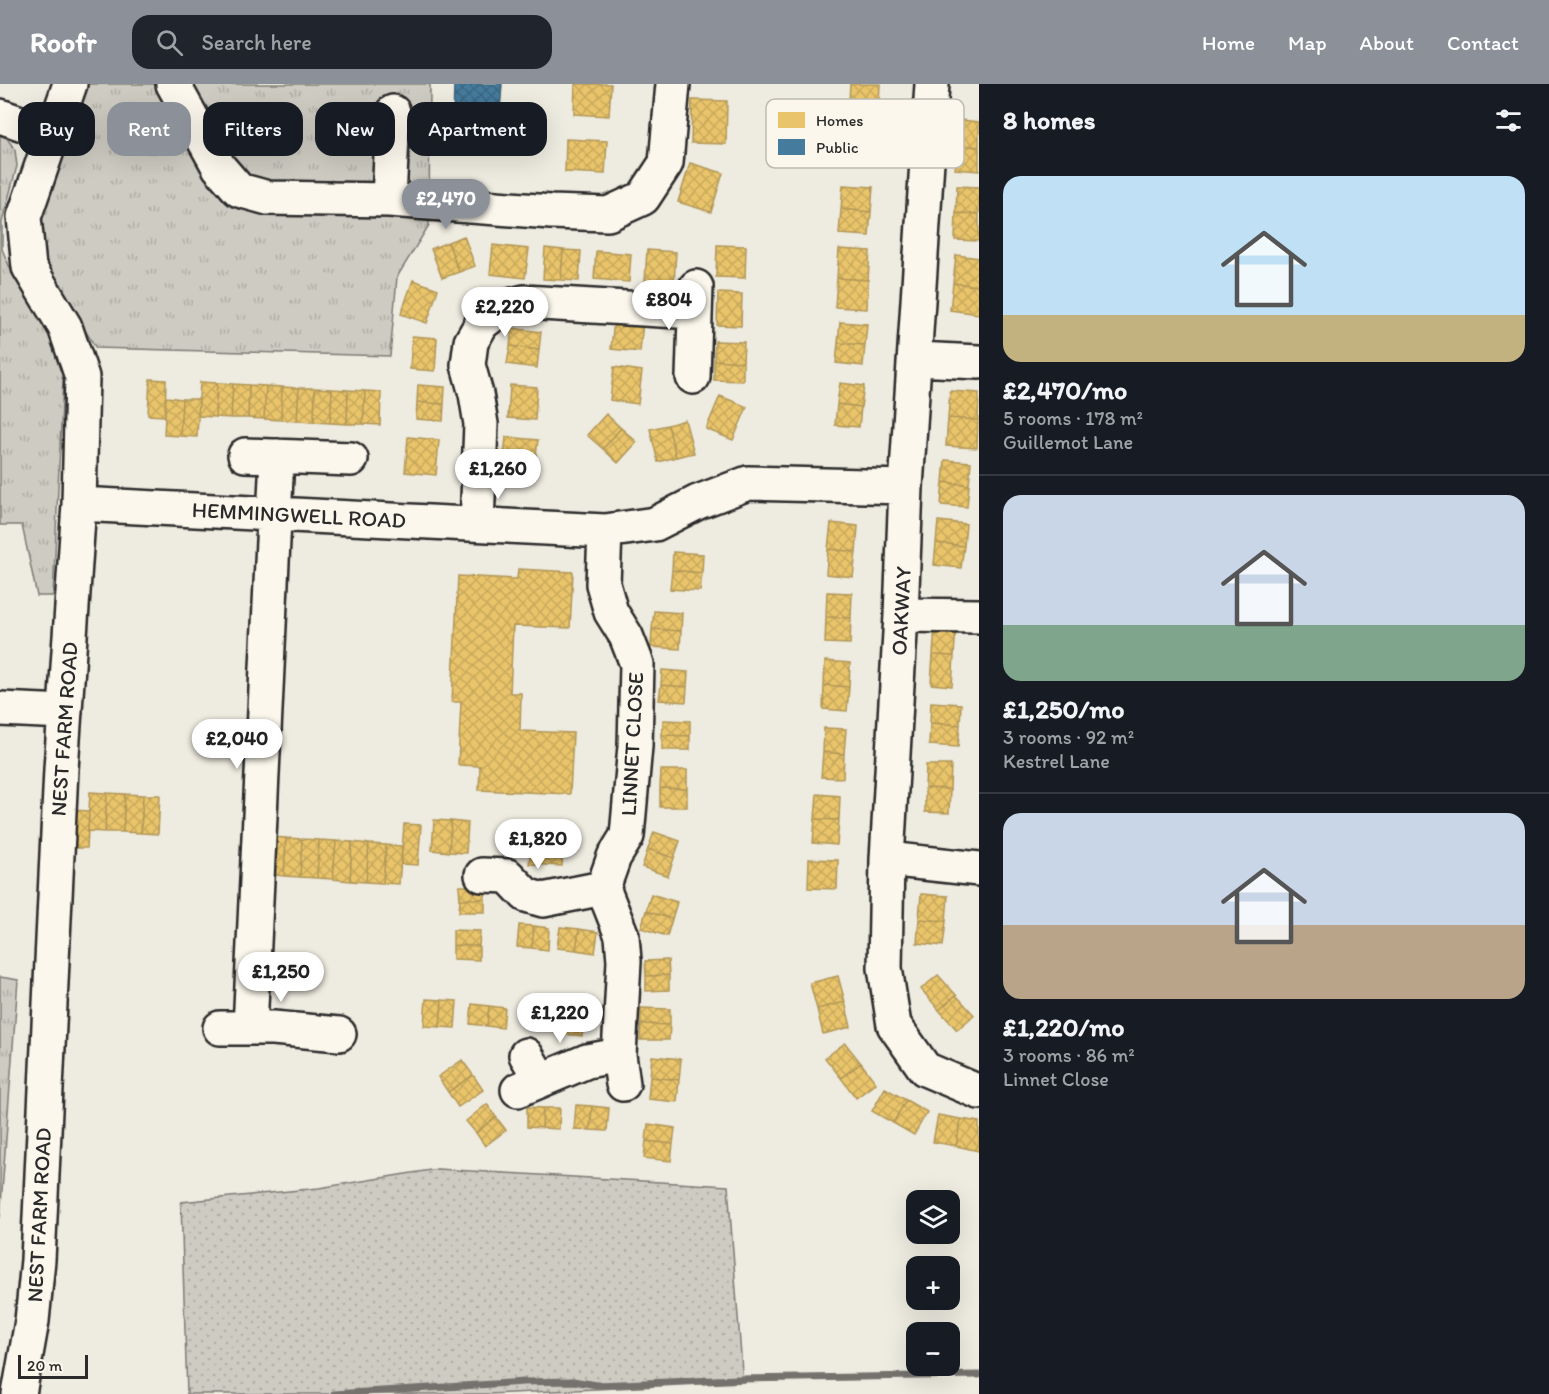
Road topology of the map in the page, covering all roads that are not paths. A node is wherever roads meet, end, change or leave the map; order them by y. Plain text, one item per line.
1 (70, 84) edge
2 (173, 84) edge
3 (673, 84) edge
4 (932, 84) edge
5 (931, 99) edge
6 (64, 102) edge
7 (0, 116) edge
8 (18, 122) edge
9 (45, 156) edge
10 (391, 156) edge
11 (927, 168) edge
12 (389, 200) junction
13 (916, 358) junction
14 (979, 362) edge
15 (693, 377) dead end
16 (245, 455) dead end
17 (277, 456) junction
18 (351, 459) dead end
19 (906, 487) junction
20 (79, 504) junction
21 (275, 514) junction
22 (477, 524) junction
23 (605, 531) junction
24 (901, 615) junction
25 (979, 616) edge
26 (0, 709) edge
27 (65, 712) junction
28 (887, 859) junction
29 (979, 869) edge
30 (482, 875) dead end
31 (603, 888) junction
32 (339, 1034) dead end
33 (528, 1075) dead end
34 (979, 1092) edge
35 (19, 1394) edge

1 - 6 street, NEST FARM ROAD
2 - 12 street
3 - 12 street
4 - 5 street, OAKWAY
7 - 8 street
9 - 20 street, NEST FARM ROAD
10 - 12 street
11 - 13 street, OAKWAY
13 - 14 street
13 - 19 street, OAKWAY
15 - 22 street
16 - 17 street
17 - 18 street
17 - 21 street
19 - 23 street, HEMMINGWELL ROAD
19 - 24 street, OAKWAY
20 - 21 street, HEMMINGWELL ROAD
20 - 27 street, NEST FARM ROAD
21 - 22 street, HEMMINGWELL ROAD
21 - 32 street
22 - 23 street, HEMMINGWELL ROAD
23 - 31 street, LINNET CLOSE
24 - 25 street
24 - 28 street, OAKWAY
26 - 27 street
27 - 35 street, NEST FARM ROAD
28 - 29 street
28 - 34 street, OAKWAY
30 - 31 street
31 - 33 street

